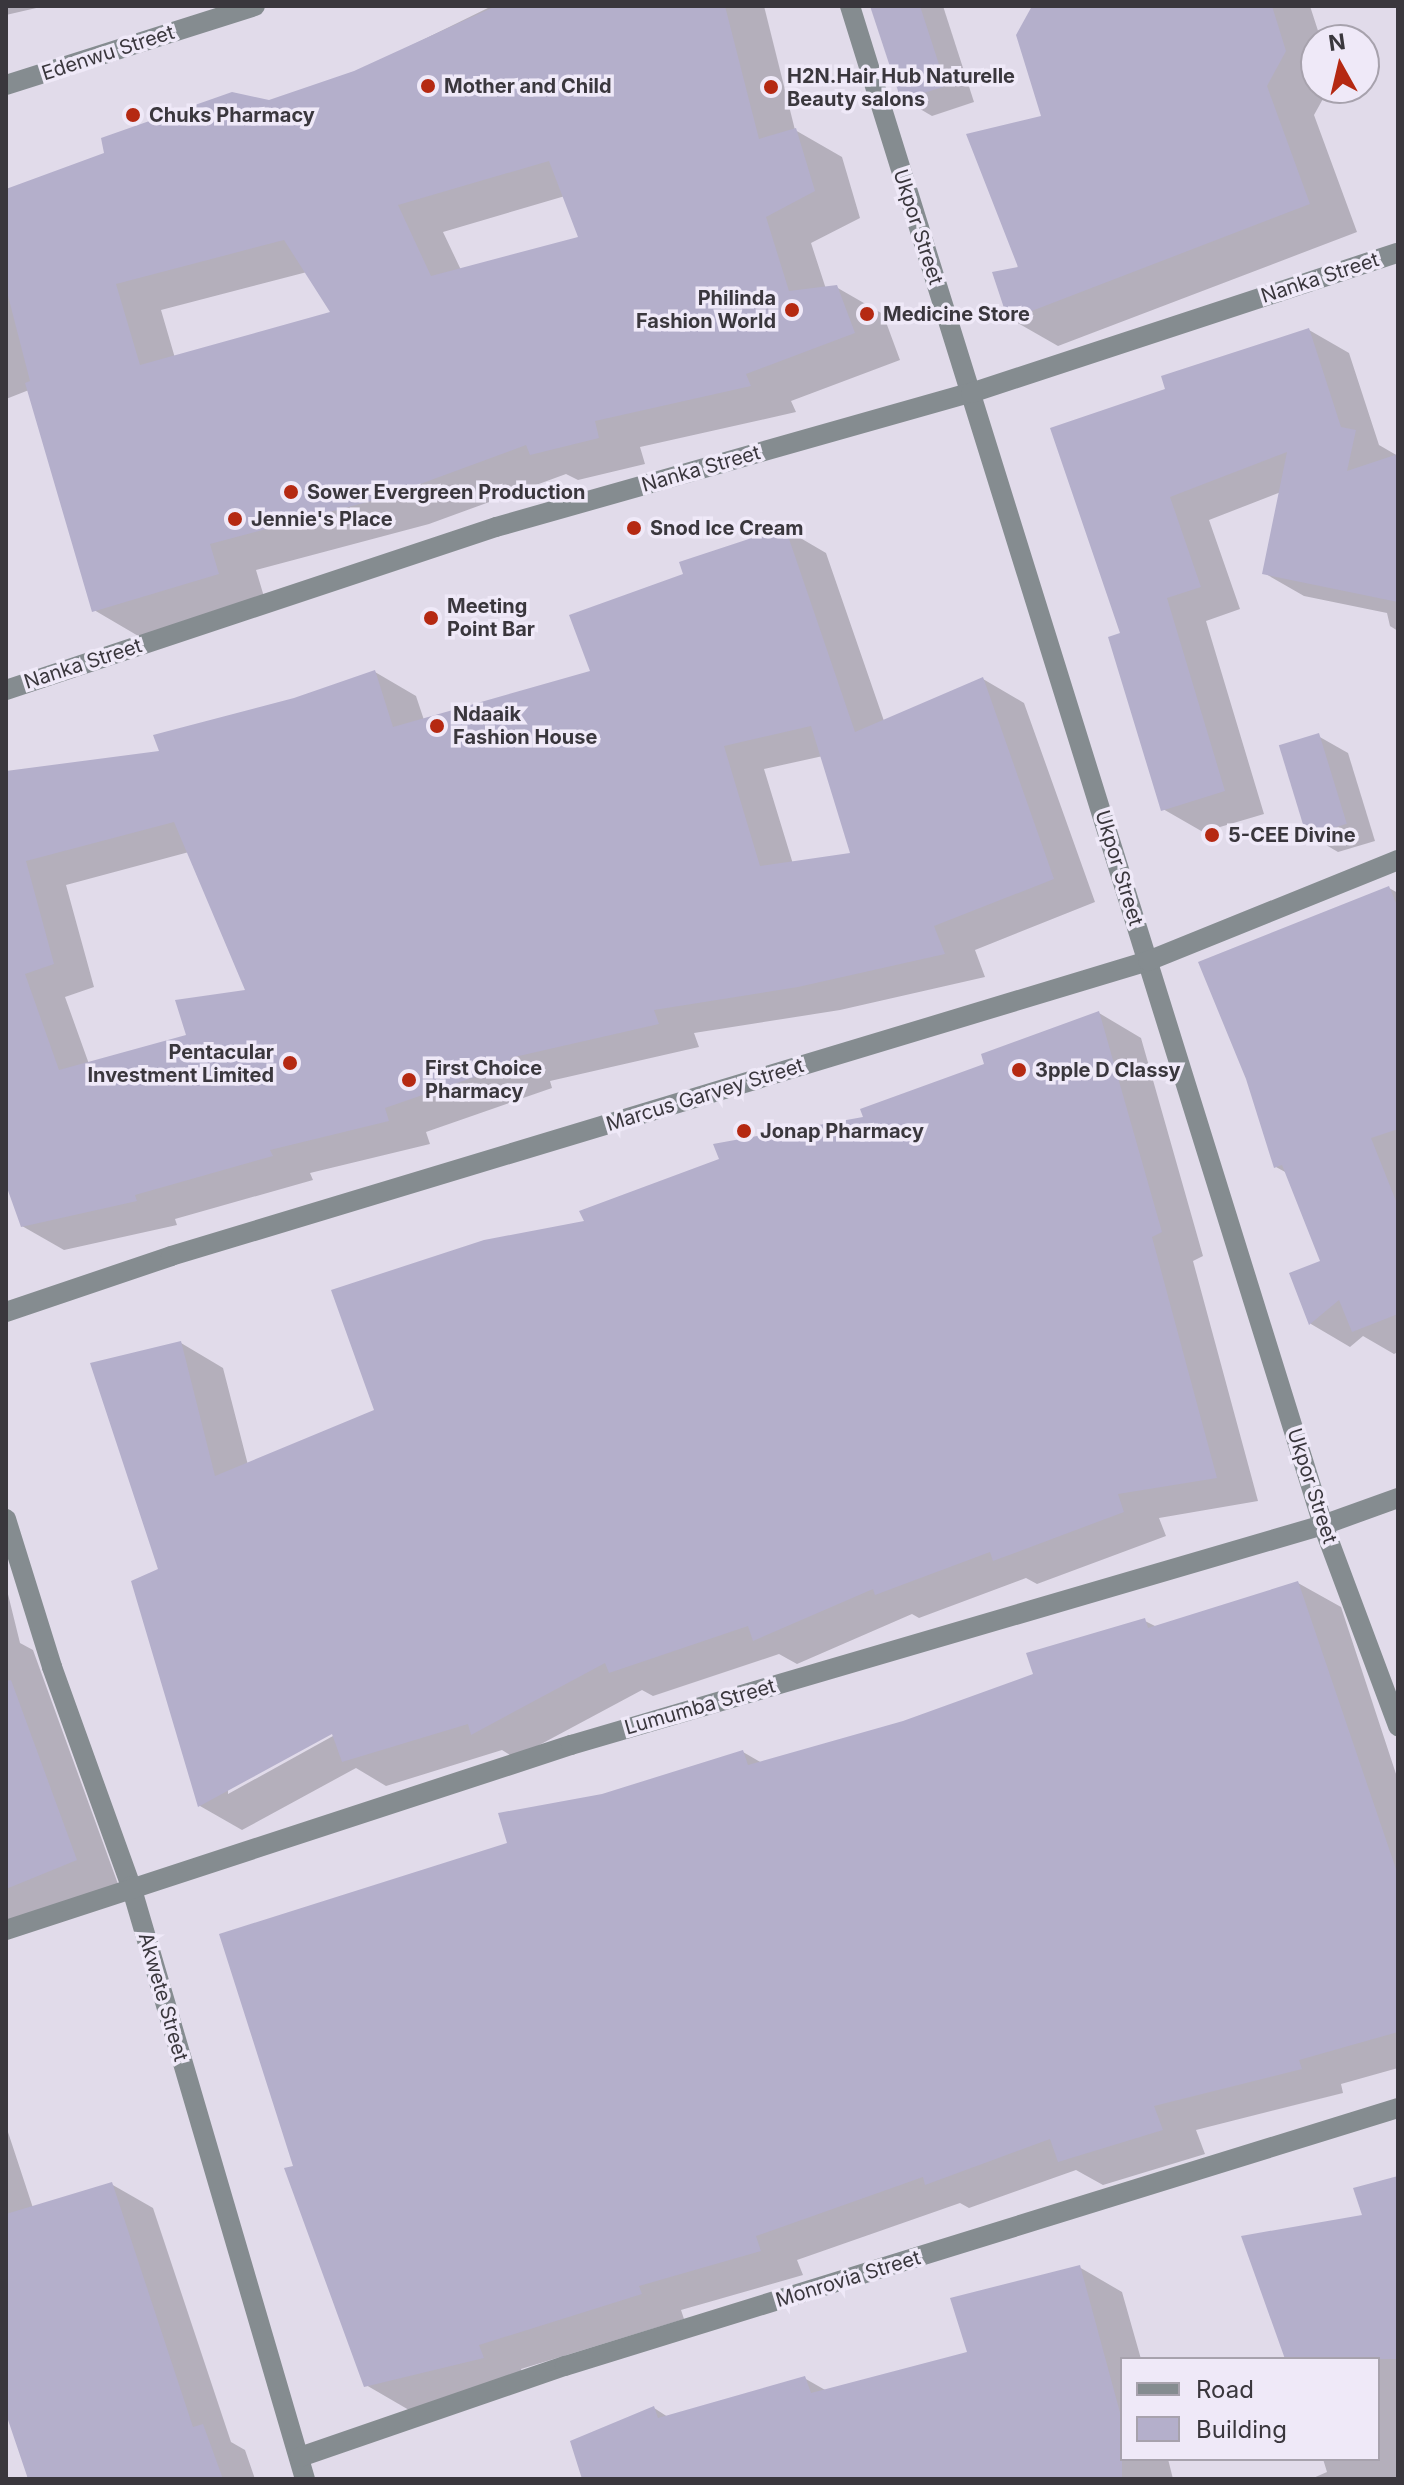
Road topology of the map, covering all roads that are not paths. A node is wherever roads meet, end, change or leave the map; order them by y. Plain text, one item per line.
1 (255, 6) edge
2 (850, 6) edge
3 (6, 85) edge
4 (1398, 253) edge
5 (971, 393) junction
6 (6, 690) edge
7 (1398, 860) edge
8 (1148, 961) junction
9 (6, 1312) edge
10 (1398, 1498) edge
11 (6, 1519) edge
12 (1323, 1525) junction
13 (1398, 1726) edge
14 (131, 1886) junction
15 (6, 1930) edge
16 (1398, 2108) edge
17 (300, 2457) junction
18 (305, 2479) edge

1 - 3 street, Edenwu Street
2 - 5 street, Ukpor Street
4 - 5 street, Nanka Street
5 - 6 street, Nanka Street
5 - 8 street, Ukpor Street
7 - 8 street, Marcus Garvey Street
8 - 9 street, Marcus Garvey Street
8 - 12 street, Ukpor Street
10 - 12 street, Lumumba Street
11 - 14 street, Akwete Street
12 - 13 street, Ukpor Street
12 - 14 street, Lumumba Street
14 - 15 street, Lumumba Street
14 - 17 street, Akwete Street
16 - 17 street, Monrovia Street
17 - 18 street, Akwete Street

